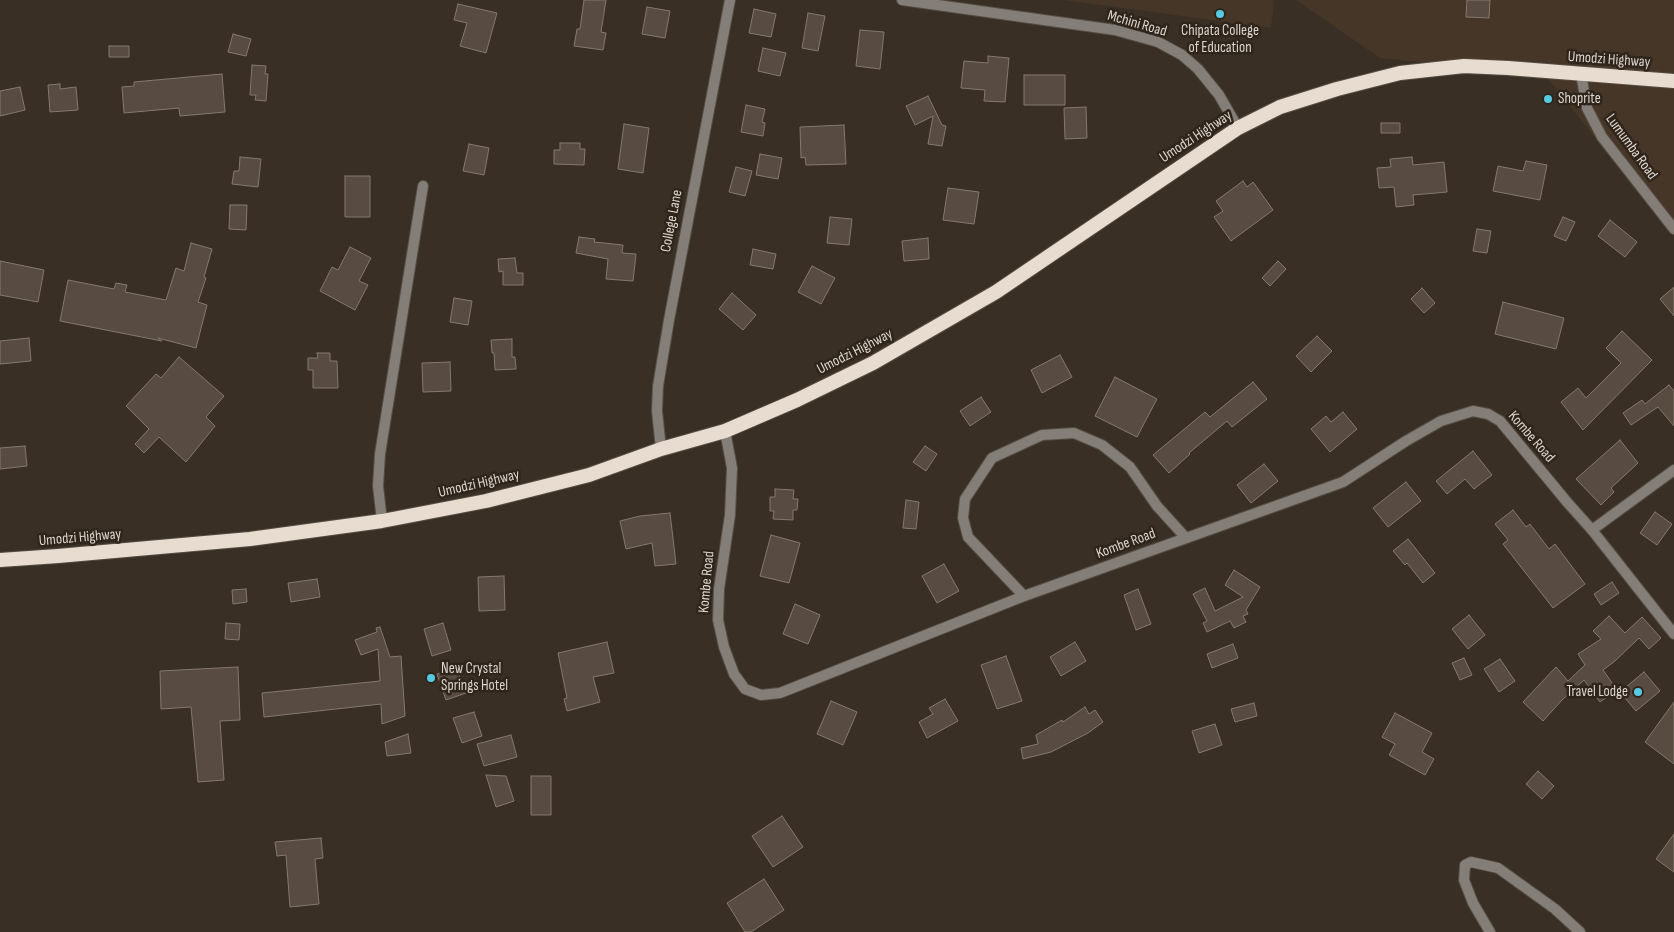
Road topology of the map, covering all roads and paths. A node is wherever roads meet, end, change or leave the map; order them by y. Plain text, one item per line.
1 (730, 0) edge
2 (902, 0) edge
3 (1582, 74) junction
4 (1674, 81) edge
5 (1238, 128) junction
6 (422, 186) dead end
7 (1674, 229) edge
8 (725, 431) junction
9 (661, 449) junction
10 (1674, 470) edge
11 (382, 521) junction
12 (1592, 530) junction
13 (1186, 538) junction
14 (0, 560) edge
15 (1024, 596) junction
16 (1674, 634) edge
17 (1490, 932) edge
18 (1580, 932) edge

1 - 9 street, College Lane
2 - 5 street, Mchini Road
3 - 4 highway, Umodzi Highway
3 - 5 highway, Umodzi Highway
3 - 7 street, Lumumba Road
5 - 8 highway, Umodzi Highway
6 - 11 street
8 - 9 highway, Umodzi Highway
8 - 15 street, Kombe Road
9 - 11 highway, Umodzi Highway
10 - 12 street
11 - 14 highway, Umodzi Highway
12 - 13 street, Kombe Road
12 - 16 street, Kombe Road
13 - 15 street, Kombe Road
13 - 15 street
17 - 18 street

